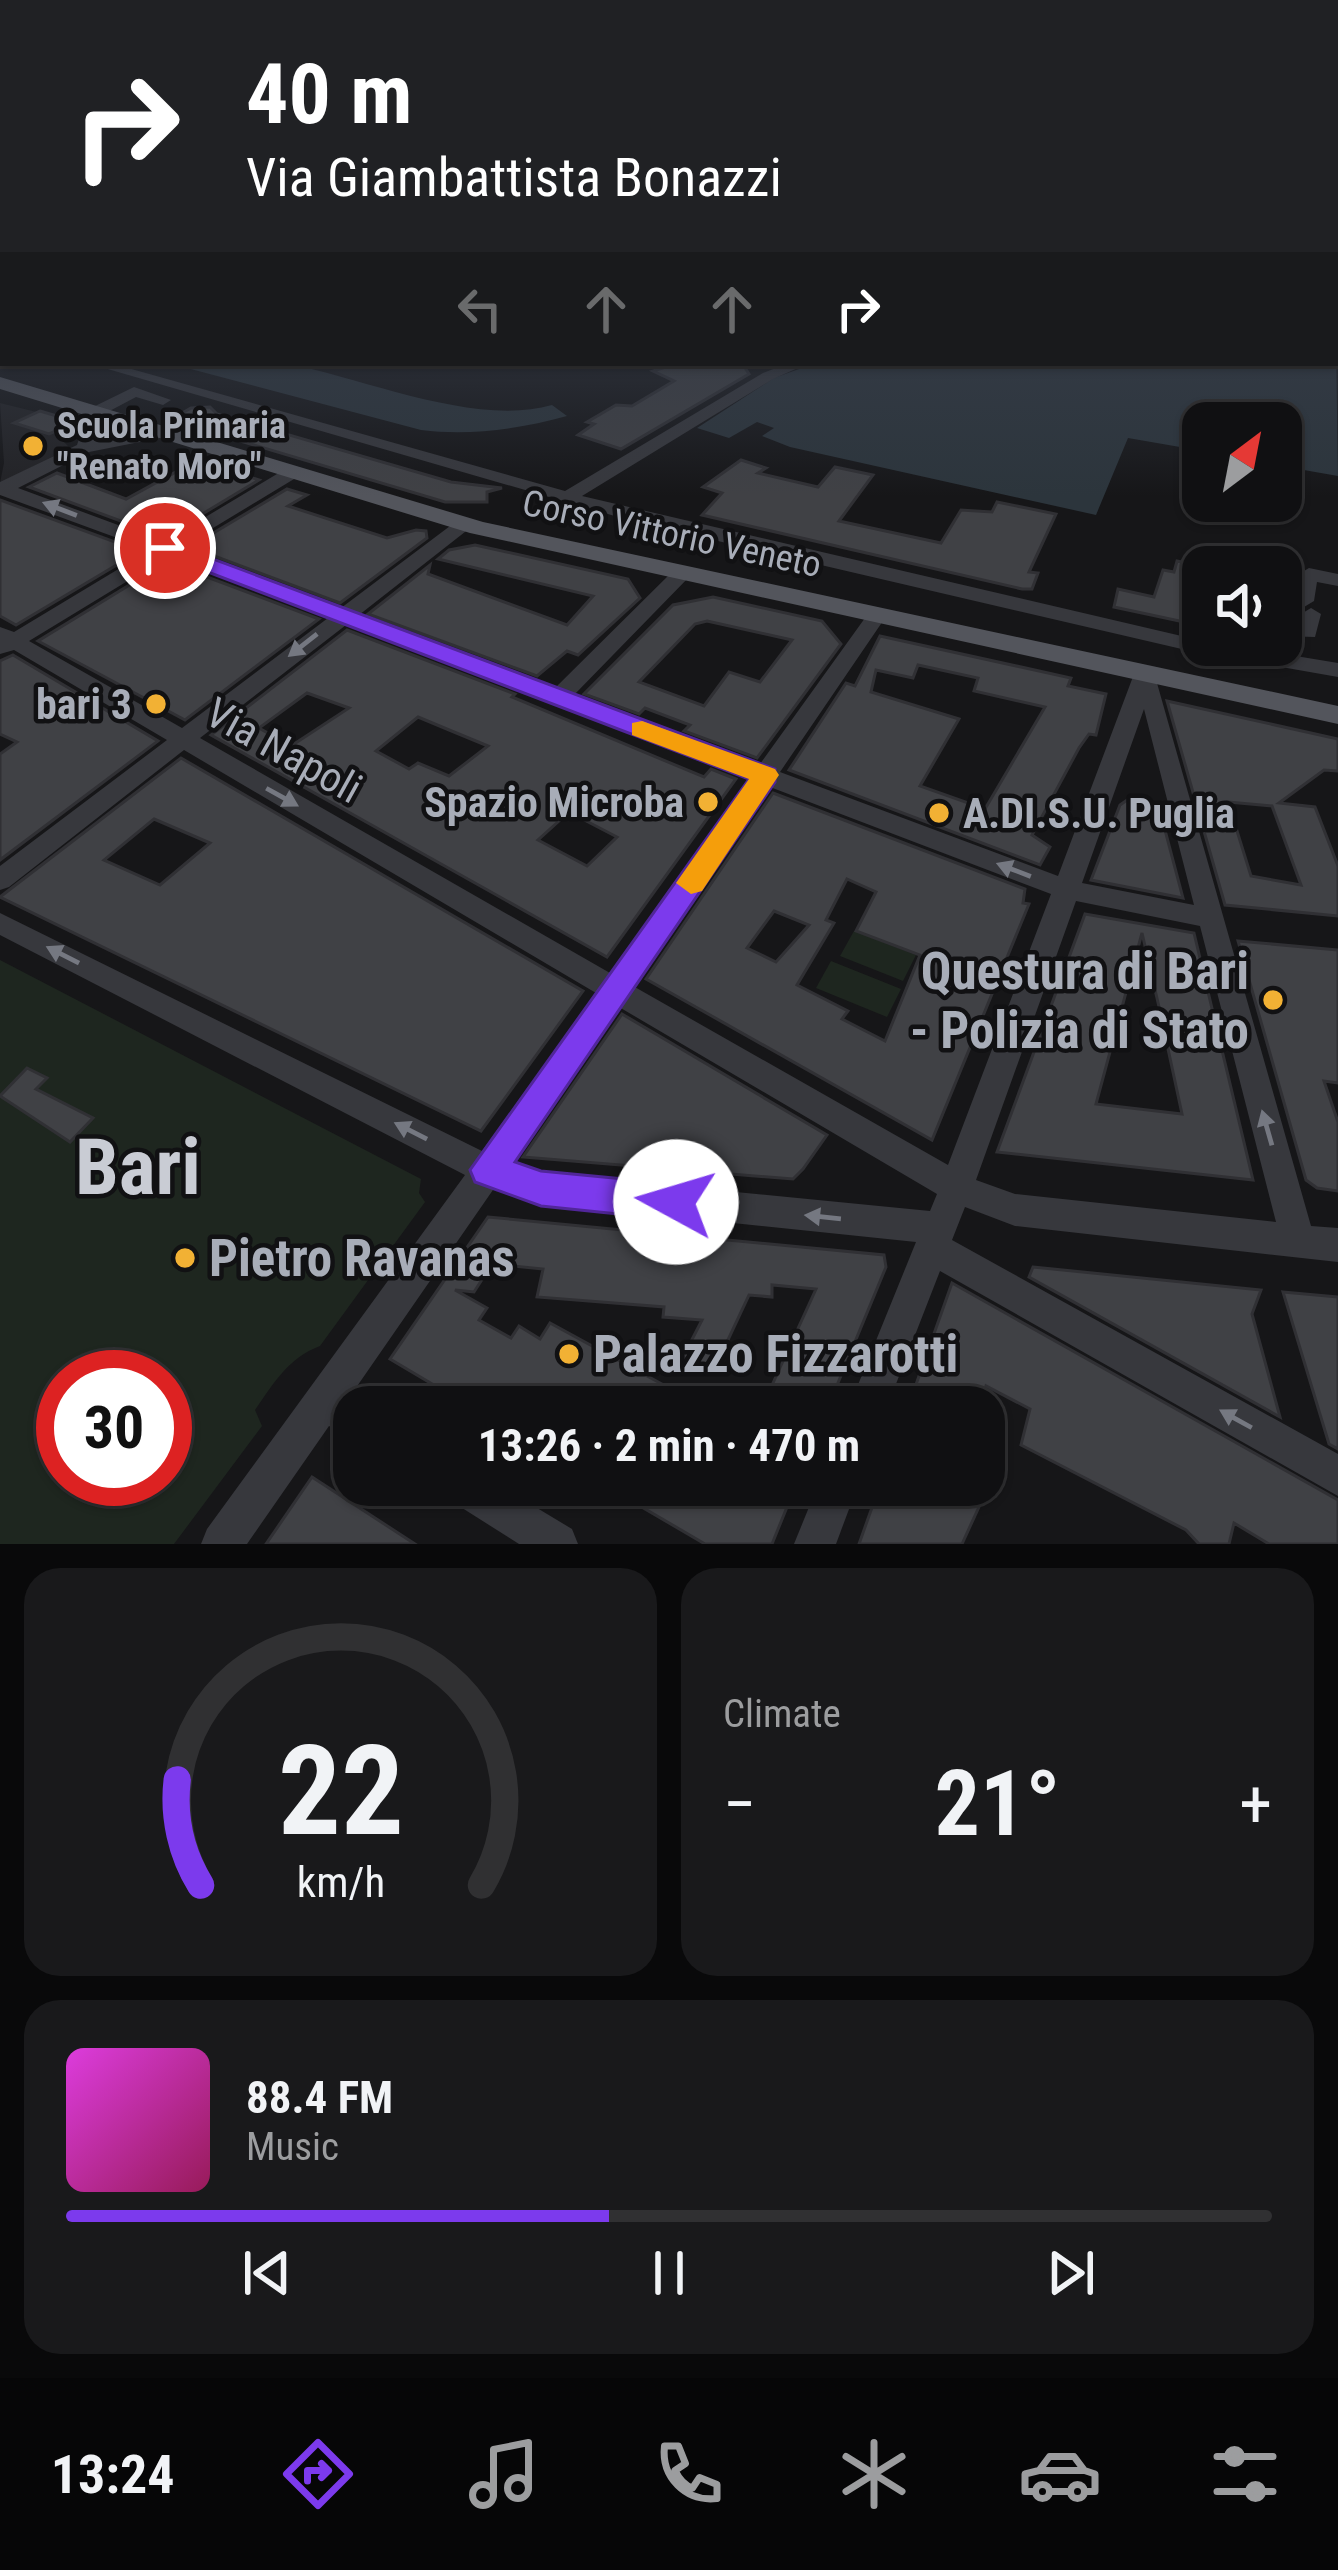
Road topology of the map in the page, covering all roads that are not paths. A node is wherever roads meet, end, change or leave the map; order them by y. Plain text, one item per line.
1 (105, 366) edge
2 (132, 366) edge
3 (794, 366) edge
4 (0, 383) edge
5 (164, 400) dead end
6 (95, 412) junction
7 (164, 433) junction
8 (84, 448) junction
9 (292, 472) junction
10 (1, 488) edge
11 (572, 494) junction
12 (464, 524) junction
13 (165, 548) junction
14 (683, 572) junction
15 (1338, 580) edge
16 (342, 615) junction
17 (877, 615) junction
18 (1302, 632) edge
19 (1182, 633) edge
20 (4, 641) edge
21 (1302, 653) edge
22 (1338, 658) edge
23 (1338, 670) edge
24 (1145, 674) junction
25 (558, 698) junction
26 (1338, 715) edge
27 (180, 740) junction
28 (1115, 757) junction
29 (1168, 771) junction
30 (766, 775) junction
31 (0, 880) edge
32 (1066, 890) junction
33 (1209, 918) junction
34 (0, 923) edge
35 (618, 987) junction
36 (488, 1170) junction
37 (957, 1188) junction
38 (935, 1238) junction
39 (1298, 1241) junction
40 (1338, 1245) edge
41 (353, 1386) edge
42 (876, 1386) edge
43 (333, 1416) edge
44 (1338, 1476) edge
45 (496, 1506) edge
46 (830, 1506) edge
47 (223, 1544) edge
48 (557, 1544) edge
49 (815, 1544) edge

1 - 11 street
2 - 11 street
3 - 11 street
4 - 6 main road, Corso Vittorio Veneto
5 - 6 street
6 - 7 main road, Corso Vittorio Veneto
6 - 8 street
7 - 8 street
7 - 9 main road, Corso Vittorio Veneto
8 - 10 street
9 - 12 main road, Corso Vittorio Veneto
9 - 13 street
13 -> 10 street
11 - 19 street
11 - 23 street
12 - 14 main road, Corso Vittorio Veneto
12 - 16 street
13 - 16 street
13 - 20 street
14 - 17 main road, Corso Vittorio Veneto
14 - 25 street
15 - 18 street
16 - 25 street
16 -> 27 street
17 - 24 main road, Corso Vittorio Veneto
17 - 30 street
20 - 27 street, Via Napoli
21 - 22 street
24 - 26 main road, Corso Vittorio Veneto
24 - 28 street
24 - 29 street
25 - 30 street
27 - 31 street
27 -> 35 street, Via Napoli
28 - 29 street
28 - 32 street
29 - 33 street
32 -> 30 street
30 - 35 street
32 - 33 street
32 - 37 street
39 -> 33 street
36 -> 34 street
35 - 36 street
35 - 37 street, Via Napoli
38 -> 36 street
36 - 41 street
37 - 38 street
37 - 39 street, Via Napoli
38 - 42 street
44 -> 38 street
39 - 40 street, Via Napoli
43 - 47 street
45 - 48 street
46 - 49 street

